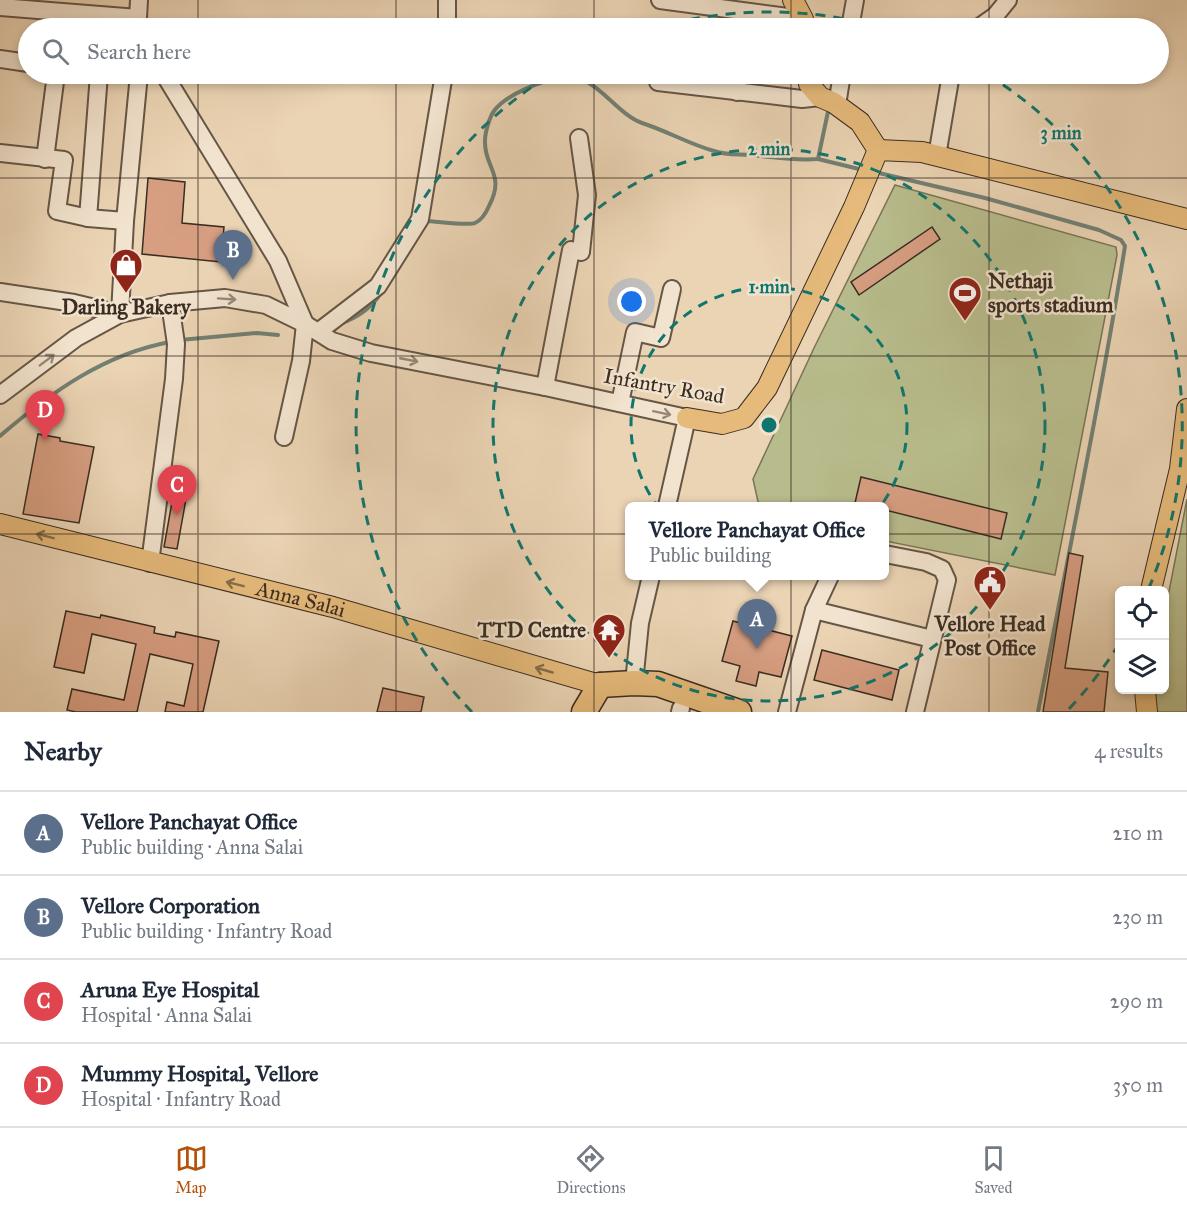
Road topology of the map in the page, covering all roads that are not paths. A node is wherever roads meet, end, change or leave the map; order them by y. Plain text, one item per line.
1 (139, 0) edge
2 (447, 0) edge
3 (660, 0) edge
4 (793, 0) edge
5 (855, 0) edge
6 (1008, 0) edge
7 (0, 7) edge
8 (747, 12) junction
9 (76, 18) edge
10 (138, 18) edge
11 (447, 18) edge
12 (746, 18) edge
13 (775, 18) edge
14 (800, 18) edge
15 (852, 18) edge
16 (992, 18) edge
17 (0, 59) edge
18 (18, 62) edge
19 (55, 84) edge
20 (98, 84) edge
21 (138, 84) edge
22 (170, 84) edge
23 (442, 84) edge
24 (674, 84) edge
25 (737, 84) edge
26 (808, 84) edge
27 (837, 84) edge
28 (949, 84) edge
29 (737, 92) junction
30 (829, 101) junction
31 (579, 138) dead end
32 (878, 150) junction
33 (0, 153) edge
34 (937, 156) junction
35 (45, 159) junction
36 (88, 218) junction
37 (1187, 219) edge
38 (125, 220) junction
39 (672, 289) dead end
40 (0, 292) edge
41 (170, 303) junction
42 (120, 314) junction
43 (312, 328) junction
44 (545, 387) junction
45 (0, 395) edge
46 (620, 403) junction
47 (1187, 409) edge
48 (687, 418) junction
49 (284, 437) dead end
50 (668, 502) edge
51 (0, 525) edge
52 (889, 555) edge
53 (150, 563) junction
54 (650, 580) edge
55 (828, 580) edge
56 (1152, 586) edge
57 (814, 610) junction
58 (932, 639) junction
59 (634, 682) junction
60 (600, 685) junction
61 (1145, 694) edge
62 (684, 711) edge
63 (584, 712) edge
64 (739, 712) edge
65 (787, 712) edge
66 (915, 712) edge
67 (1147, 712) edge

1 - 10 street
2 - 11 street
3 - 8 street
4 - 14 main road
5 - 15 street
6 - 16 street
7 - 9 street
8 - 12 street
8 - 13 street
17 - 18 street
19 - 35 street
20 - 36 street
21 - 38 street
22 - 43 street
23 - 43 street
24 - 29 street
25 - 29 street
26 - 30 main road
27 - 30 street
28 - 34 street
29 - 30 street
30 - 32 main road
31 - 44 street
32 - 34 main road
32 - 48 main road, Infantry Road
33 - 35 street
34 - 37 main road
35 - 36 street
36 - 38 street
38 - 42 street
39 - 46 street
40 - 42 street
41 - 42 street, Infantry Road
41 -> 43 street, Infantry Road
41 - 53 street
45 -> 42 street, Infantry Road
43 -> 44 street, Infantry Road
43 - 49 street
44 - 46 street, Infantry Road
46 -> 48 street, Infantry Road
47 - 56 main road
48 - 50 street
53 -> 51 main road, Anna Salai
52 - 58 street
60 -> 53 main road, Anna Salai
54 - 59 street
55 - 57 street
57 - 58 street
57 - 65 street
58 - 66 street
59 - 60 highway, Anna Salai
59 - 64 highway, Anna Salai
60 - 62 highway, Anna Salai
60 - 63 highway
61 - 67 main road

